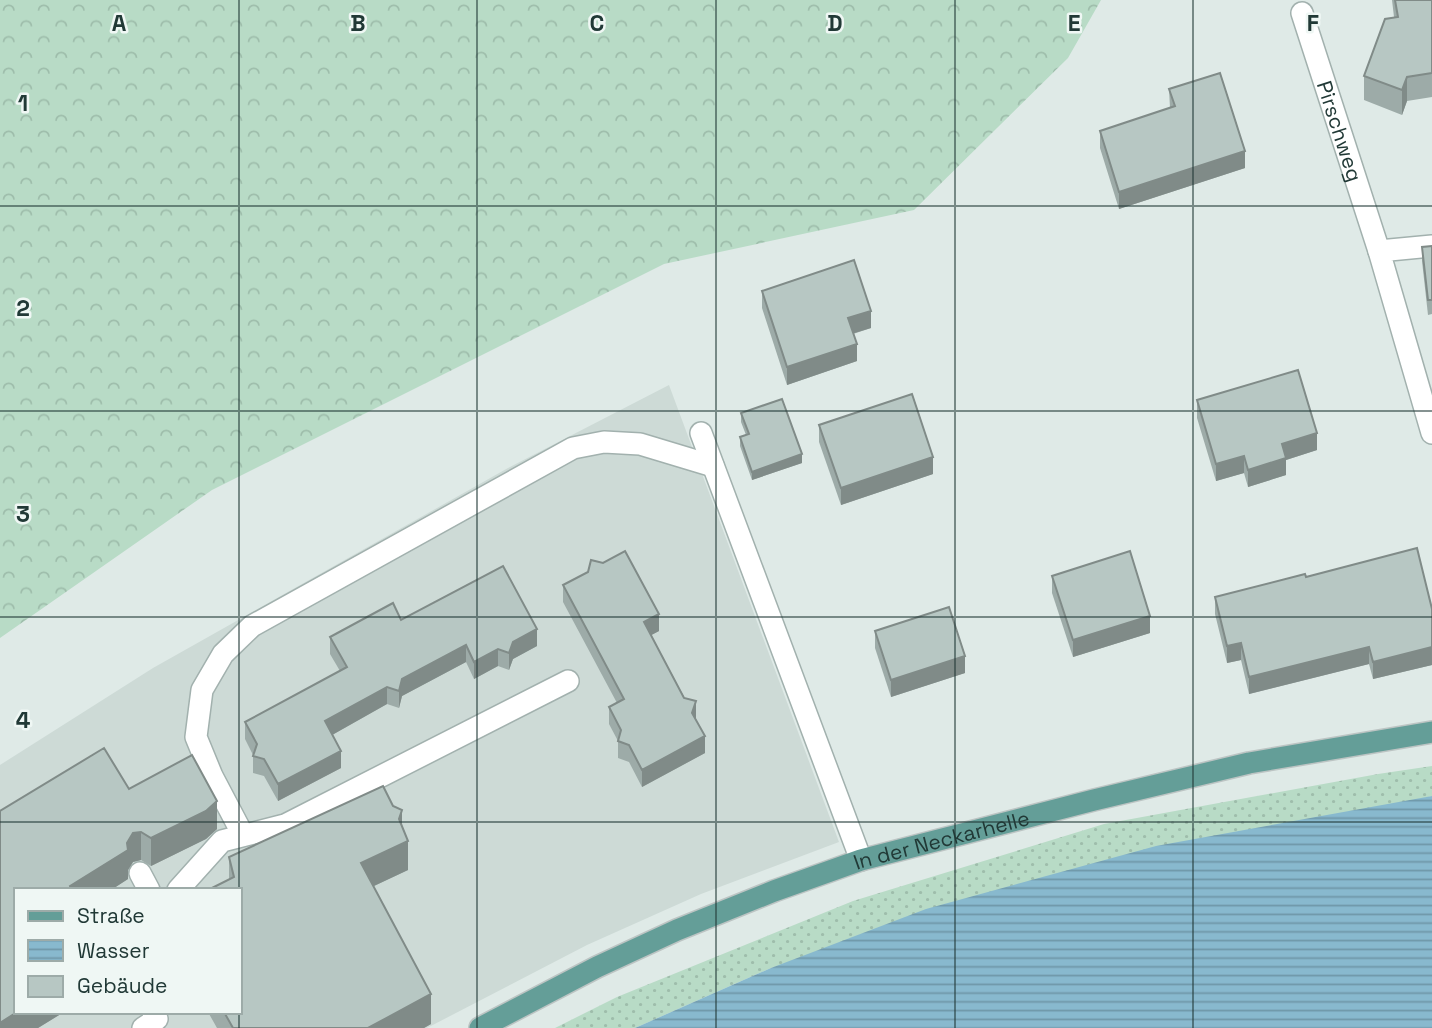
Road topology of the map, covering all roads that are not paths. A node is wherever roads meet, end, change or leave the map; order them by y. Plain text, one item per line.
1 (1303, 13) dead end
2 (1432, 246) edge
3 (1378, 251) junction
4 (701, 433) dead end
5 (1432, 433) edge
6 (713, 466) junction
7 (568, 681) dead end
8 (1432, 732) edge
9 (243, 835) junction
10 (861, 860) junction
11 (180, 888) edge
12 (154, 1014) edge
13 (143, 1028) edge
14 (480, 1028) edge

1 - 3 street, Pirschweg
2 - 3 street
3 - 5 street, Pirschweg
4 - 6 street
6 - 9 street
6 - 10 street
7 - 9 street
8 - 10 main road, In der Neckarhelle
9 - 11 street
10 - 14 main road, In der Neckarhelle
12 - 13 street

